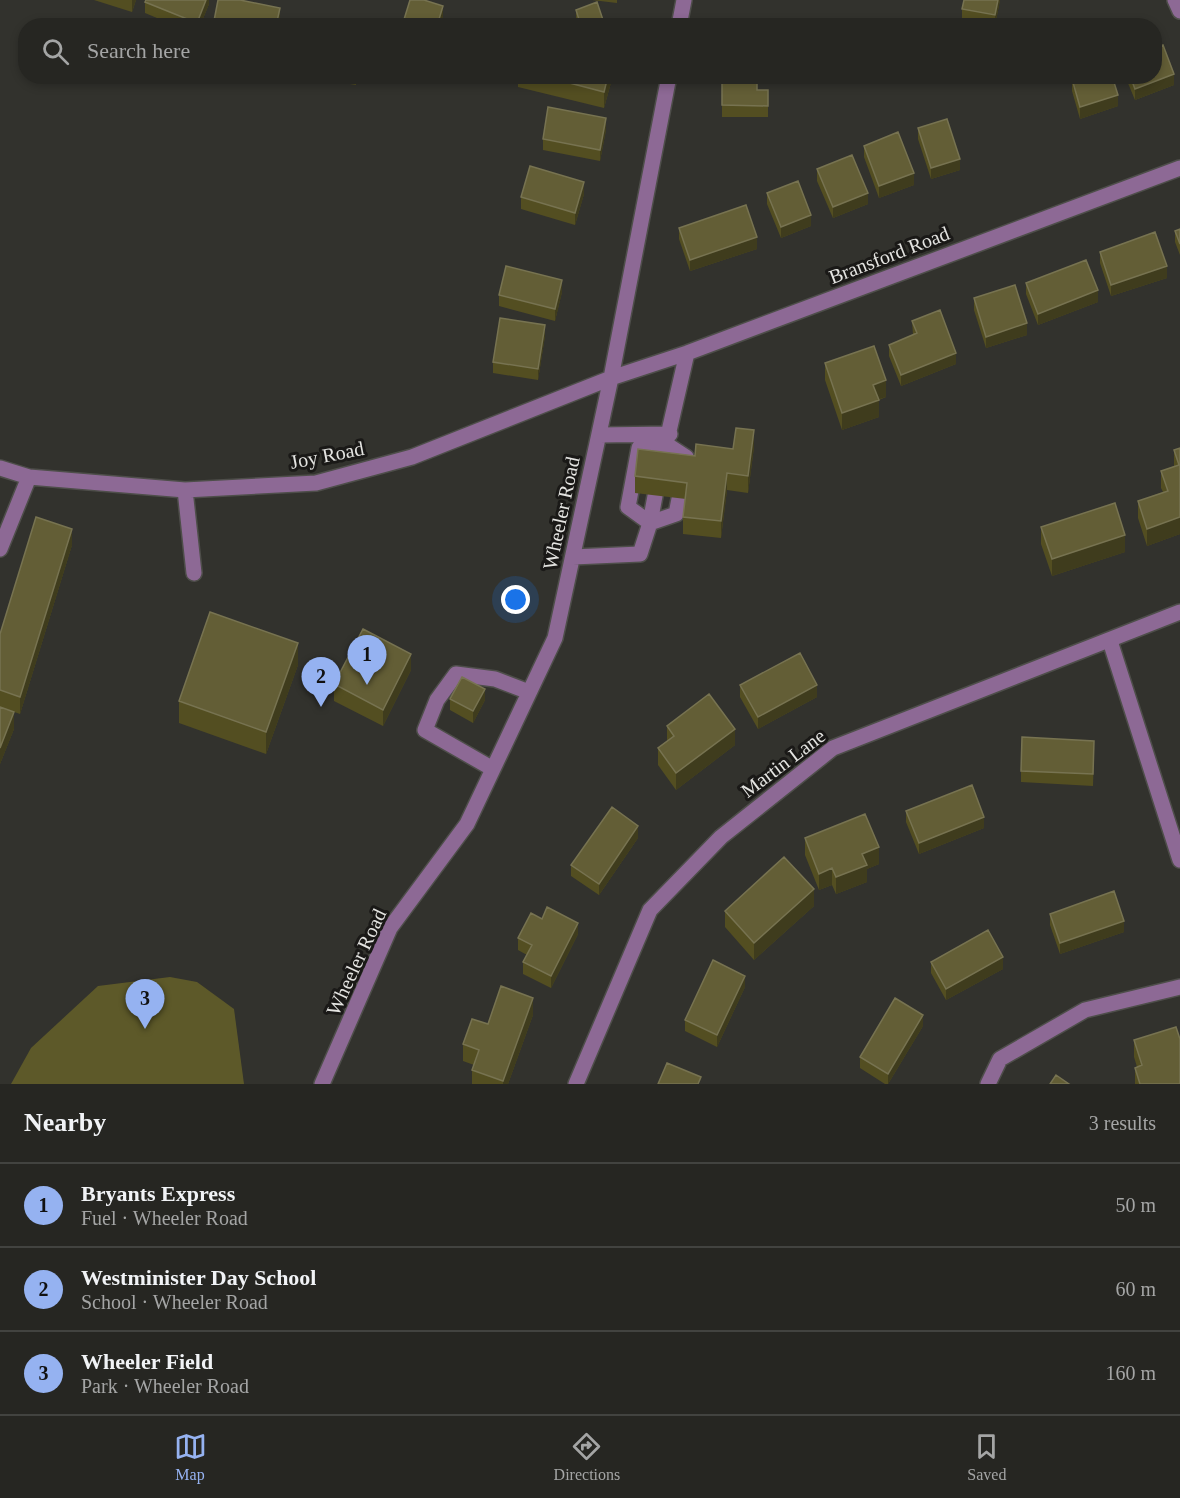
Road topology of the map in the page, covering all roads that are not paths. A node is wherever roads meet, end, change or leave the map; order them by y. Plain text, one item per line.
1 (684, 0) edge
2 (1175, 0) edge
3 (1180, 11) edge
4 (681, 18) edge
5 (667, 84) edge
6 (1180, 168) edge
7 (687, 353) junction
8 (611, 378) junction
9 (599, 435) junction
10 (668, 439) junction
11 (0, 468) edge
12 (661, 468) edge
13 (684, 471) edge
14 (29, 477) junction
15 (185, 490) junction
16 (655, 496) edge
17 (679, 499) edge
18 (650, 523) junction
19 (0, 549) edge
20 (573, 557) junction
21 (194, 573) dead end
22 (1180, 612) edge
23 (1110, 641) junction
24 (530, 692) junction
25 (493, 769) junction
26 (1180, 860) edge
27 (1180, 987) edge
28 (322, 1084) edge
29 (576, 1084) edge
30 (988, 1084) edge

1 - 4 street
2 - 3 street
5 - 8 street, Wheeler Road
6 - 7 street, Bransford Road
7 - 8 street, Bransford Road
7 - 10 street
8 - 9 street, Wheeler Road
8 - 15 street, Joy Road
9 - 10 street
9 - 20 street, Wheeler Road
10 - 12 street
10 - 13 street
10 - 18 street
11 - 14 street, Joy Road
14 - 15 street, Joy Road
14 - 19 street
15 - 21 street
16 - 18 street
17 - 18 street
18 - 20 street
20 - 24 street, Wheeler Road
22 - 23 street, Martin Lane
23 - 26 street
23 - 29 street, Martin Lane
24 - 25 street, Wheeler Road
24 - 25 street
25 - 28 street, Wheeler Road
27 - 30 street

